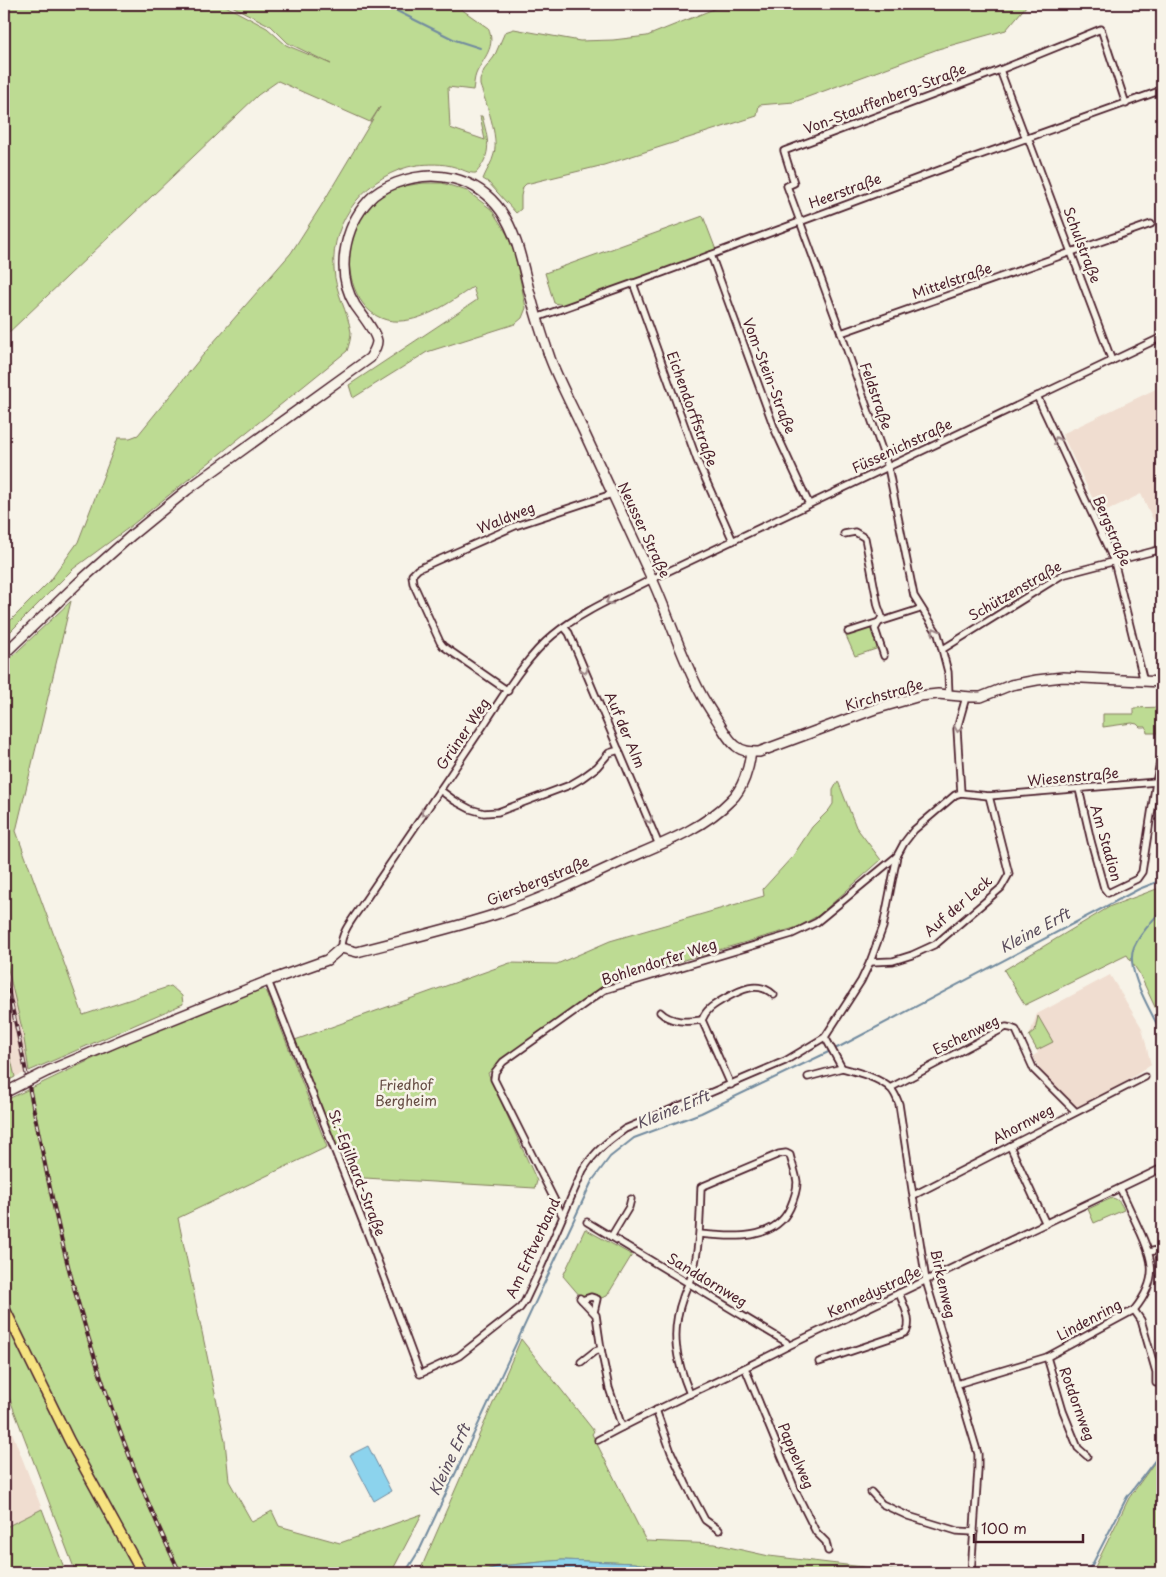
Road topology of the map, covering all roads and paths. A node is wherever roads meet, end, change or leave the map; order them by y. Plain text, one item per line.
1 (1000, 70) junction
2 (1162, 90) edge
3 (1126, 104) junction
4 (1027, 139) junction
5 (799, 222) junction
6 (1151, 224) dead end
7 (1072, 252) junction
8 (711, 255) junction
9 (633, 283) junction
10 (536, 318) junction
11 (841, 333) junction
12 (1162, 336) edge
13 (1112, 361) junction
14 (1037, 396) junction
15 (888, 467) junction
16 (612, 494) junction
17 (809, 504) junction
18 (844, 534) dead end
19 (733, 540) junction
20 (1162, 549) edge
21 (1114, 561) junction
22 (652, 579) junction
23 (921, 608) junction
24 (877, 623) junction
25 (564, 627) junction
26 (848, 632) dead end
27 (943, 649) junction
28 (4, 654) edge
29 (884, 656) dead end
30 (1144, 682) junction
31 (1162, 682) edge
32 (508, 690) junction
33 (949, 695) junction
34 (966, 697) junction
35 (619, 750) junction
36 (751, 752) junction
37 (1162, 753) edge
38 (1156, 782) junction
39 (1079, 789) junction
40 (440, 790) junction
41 (961, 793) junction
42 (989, 796) junction
43 (659, 845) junction
44 (897, 856) junction
45 (341, 948) junction
46 (870, 962) junction
47 (268, 981) junction
48 (774, 995) dead end
49 (660, 1012) dead end
50 (702, 1020) junction
51 (824, 1036) junction
52 (842, 1068) junction
53 (808, 1077) dead end
54 (1144, 1077) dead end
55 (731, 1085) junction
56 (890, 1088) junction
57 (4, 1093) edge
58 (1075, 1111) junction
59 (1010, 1146) junction
60 (1162, 1168) edge
61 (1120, 1188) junction
62 (914, 1195) junction
63 (631, 1199) dead end
64 (562, 1215) junction
65 (586, 1222) dead end
66 (1046, 1224) junction
67 (700, 1234) junction
68 (611, 1237) junction
69 (1162, 1249) edge
70 (1150, 1252) junction
71 (926, 1281) junction
72 (688, 1284) junction
73 (899, 1293) junction
74 (4, 1308) edge
75 (1134, 1310) junction
76 (594, 1312) junction
77 (788, 1346) junction
78 (601, 1349) junction
79 (1047, 1357) junction
80 (581, 1362) dead end
81 (819, 1362) dead end
82 (745, 1368) junction
83 (420, 1374) joint
84 (1156, 1383) dead end
85 (957, 1384) junction
86 (690, 1394) junction
87 (656, 1410) junction
88 (622, 1427) junction
89 (598, 1440) dead end
90 (1087, 1456) dead end
91 (872, 1492) dead end
92 (719, 1530) dead end
93 (974, 1532) junction
94 (828, 1551) dead end
95 (142, 1573) edge
96 (971, 1573) edge

1 - 3 street
1 - 4 street
1 - 5 street, Von-Stauffenberg-Straße
2 - 3 street, Heerstraße
3 - 4 street, Heerstraße
4 - 5 street, Heerstraße
4 - 7 street, Schulstraße
5 - 8 street, Heerstraße
5 - 11 street, Feldstraße
6 - 7 street, Mittelstraße
7 - 11 street, Mittelstraße
7 - 13 street, Schulstraße
8 - 9 street, Heerstraße
8 - 17 street, Vom-Stein-Straße
9 - 10 street, Heerstraße
9 - 19 street, Eichendorffstraße
10 - 16 main road, Neusser Straße
10 - 28 main road, Neusser Straße
11 - 15 street, Feldstraße
12 - 13 street, Füssenichstraße
13 - 14 street, Füssenichstraße
14 - 15 street, Füssenichstraße
21 -> 14 street, Bergstraße
15 - 17 street, Füssenichstraße
15 - 23 street, Feldstraße
16 - 22 main road, Neusser Straße
16 - 32 street, Waldweg
17 - 19 street, Füssenichstraße
18 - 24 street
19 - 22 street, Füssenichstraße
20 - 21 street, Schützenstraße
21 - 27 street, Schützenstraße
21 - 30 street, Bergstraße
22 -> 25 street, Grüner Weg
22 - 36 main road, Neusser Straße
23 - 24 street
27 -> 23 street, Feldstraße
24 - 26 street
24 - 29 street
25 - 32 street, Grüner Weg
25 -> 35 street, Auf der Alm
27 - 33 street, Feldstraße
30 - 31 main road, Kirchstraße
30 - 34 main road, Kirchstraße
32 - 40 street, Grüner Weg
33 - 34 main road, Kirchstraße
33 - 36 main road, Kirchstraße
34 -> 41 street
35 - 40 street
35 -> 43 street, Auf der Alm
36 - 43 main road, Giersbergstraße
37 - 38 street
38 - 39 street, Wiesenstraße
38 - 39 street, Am Stadion
39 - 42 street, Wiesenstraße
40 -> 45 street, Grüner Weg
41 - 42 street, Wiesenstraße
41 - 44 street
42 - 46 street, Auf der Leck
43 - 45 main road, Giersbergstraße
44 - 46 street
44 - 64 street, Bohlendorfer Weg
45 - 47 main road
46 - 51 street
47 - 57 main road, bridge
47 - 83 street, St.-Egilhard-Straße
48 - 50 street
49 - 50 street
50 - 55 street
51 - 52 street
51 - 55 street, Am Erftverband
52 - 53 street
52 - 56 street
54 - 58 street, Ahornweg
55 - 64 street, Am Erftverband
56 - 58 street, Eschenweg
56 - 62 street, Birkenweg
58 - 59 street, Ahornweg
59 - 62 street, Ahornweg
59 - 66 street
60 - 61 street, Kennedystraße
61 - 66 street, Kennedystraße
61 - 70 street, Lindenring
62 - 71 street, Birkenweg
63 - 68 street
64 - 83 street, Am Erftverband
65 - 68 street, Sanddornweg
66 - 71 street, Kennedystraße
67 - 67 street
67 - 72 street
68 - 72 street, Sanddornweg
69 - 70 street
70 - 75 street, Lindenring
71 - 73 street, Kennedystraße
71 - 85 street, Birkenweg
72 - 77 street, Sanddornweg
72 - 86 street
73 - 77 street, Kennedystraße
73 - 81 street
74 - 95 main road
75 - 79 street, Lindenring
75 - 84 street
76 - 76 street
76 - 78 street
77 - 82 street, Kennedystraße
78 - 80 street
78 - 88 street
79 - 85 street, Lindenring
79 - 90 street, Rotdornweg
82 - 86 street, Kennedystraße
82 - 94 street, Pappelweg
85 - 93 street, Birkenweg
86 - 87 street, Kennedystraße
87 - 88 street, Kennedystraße
87 - 92 street
88 - 89 street, Kennedystraße
91 - 93 street
93 - 96 street, Birkenweg

